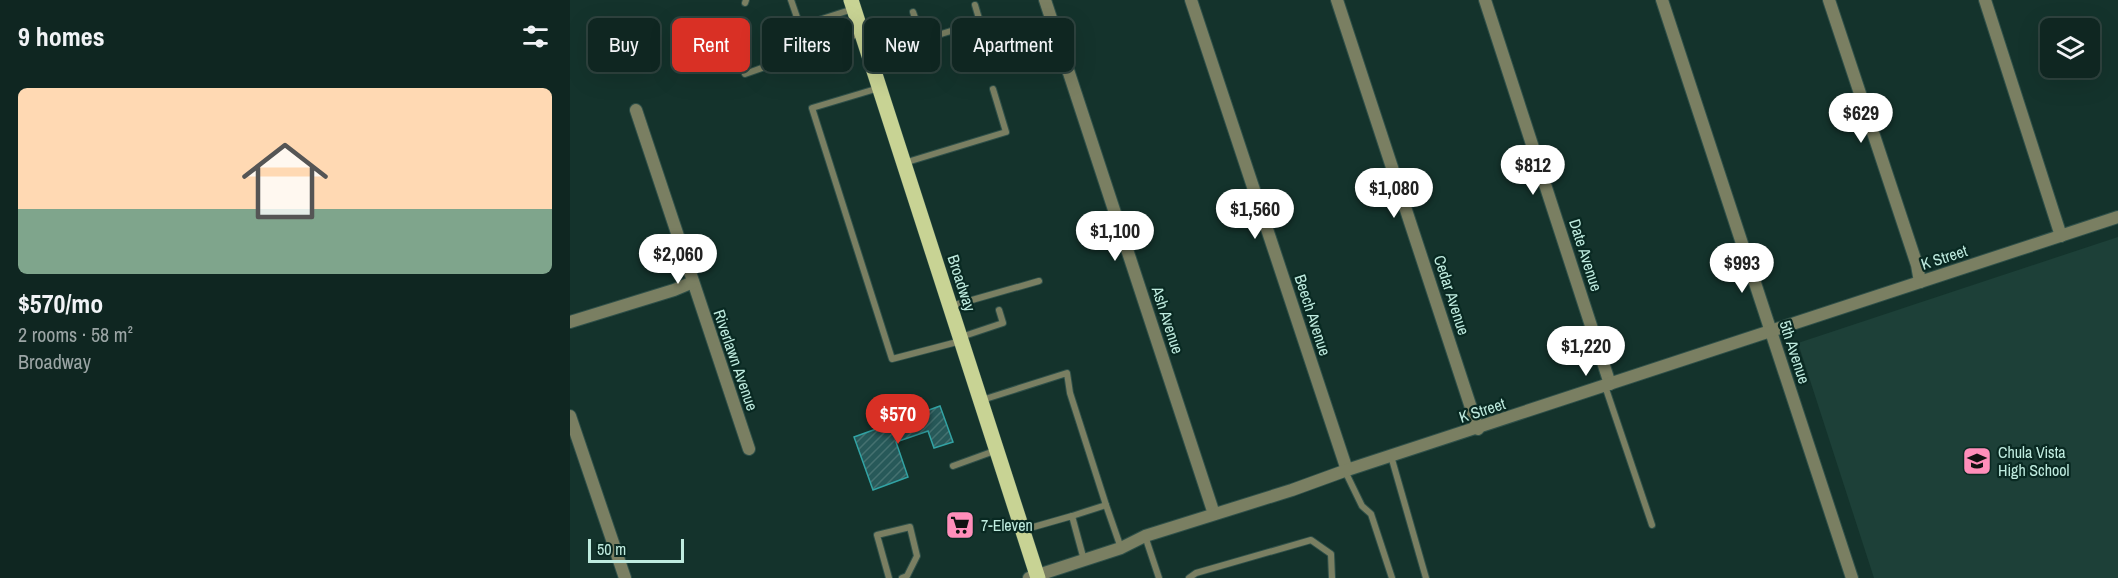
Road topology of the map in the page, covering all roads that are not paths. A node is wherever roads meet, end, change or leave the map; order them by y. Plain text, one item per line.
1 (791, 0) edge
2 (1045, 0) edge
3 (1191, 0) edge
4 (1337, 0) edge
5 (1485, 0) edge
6 (1662, 0) edge
7 (1829, 0) edge
8 (1985, 0) edge
9 (853, 3) edge
10 (975, 5) dead end
11 (913, 12) dead end
12 (915, 18) edge
13 (861, 33) junction
14 (940, 33) edge
15 (864, 42) edge
16 (874, 72) edge
17 (745, 74) dead end
18 (879, 88) junction
19 (993, 89) dead end
20 (636, 110) dead end
21 (904, 163) junction
22 (2118, 217) edge
23 (2061, 236) junction
24 (1039, 281) dead end
25 (693, 282) junction
26 (1920, 282) junction
27 (950, 306) junction
28 (999, 310) dead end
29 (570, 322) edge
30 (1770, 331) junction
31 (961, 339) junction
32 (1608, 385) junction
33 (981, 400) junction
34 (570, 416) edge
35 (1478, 429) junction
36 (749, 449) dead end
37 (997, 450) junction
38 (1391, 456) junction
39 (953, 466) dead end
40 (1346, 471) junction
41 (1106, 505) junction
42 (1214, 514) junction
43 (1072, 516) junction
44 (1652, 525) dead end
45 (1023, 531) junction
46 (1145, 536) junction
47 (1121, 548) junction
48 (1084, 560) junction
49 (1035, 577) edge
50 (625, 578) edge
51 (890, 578) edge
52 (902, 578) edge
53 (1159, 578) edge
54 (1189, 578) edge
55 (1332, 578) edge
56 (1392, 578) edge
57 (1426, 578) edge
58 (1852, 578) edge

1 - 9 lane
2 - 42 street, Ash Avenue
3 - 40 street, Beech Avenue
4 - 35 street, Cedar Avenue
5 - 32 street, Date Avenue
6 - 30 street, 5th Avenue
7 - 26 street
8 - 23 street
9 - 13 main road, Broadway
10 - 14 lane
11 - 12 lane
13 - 15 main road, Broadway
13 - 17 lane
16 - 18 main road, Broadway
18 - 21 main road, Broadway
18 - 31 lane
19 - 21 lane
20 - 25 street, Riverlawn Avenue
21 - 27 main road, Broadway
22 - 23 street, K Street
23 - 26 street, K Street
24 - 27 lane
25 - 29 street
25 - 36 street, Riverlawn Avenue
26 - 30 street, K Street
27 - 31 main road, Broadway
28 - 31 lane
30 - 32 street, K Street
30 - 58 street, 5th Avenue
31 - 33 main road, Broadway
32 - 35 street, K Street
32 - 44 lane
33 - 37 main road, Broadway
33 - 41 lane
34 - 50 street
35 - 38 street, K Street
37 - 39 lane
37 - 45 main road, Broadway
38 - 40 street, K Street
38 - 57 lane
40 - 42 street, K Street
40 - 56 lane
41 - 43 lane
41 - 47 lane
42 - 46 street, K Street
43 - 45 lane
43 - 48 lane
45 - 49 main road, Broadway
46 - 47 street, K Street
46 - 53 lane
47 - 48 street, K Street
48 - 49 street, K Street
51 - 52 lane
54 - 55 lane

